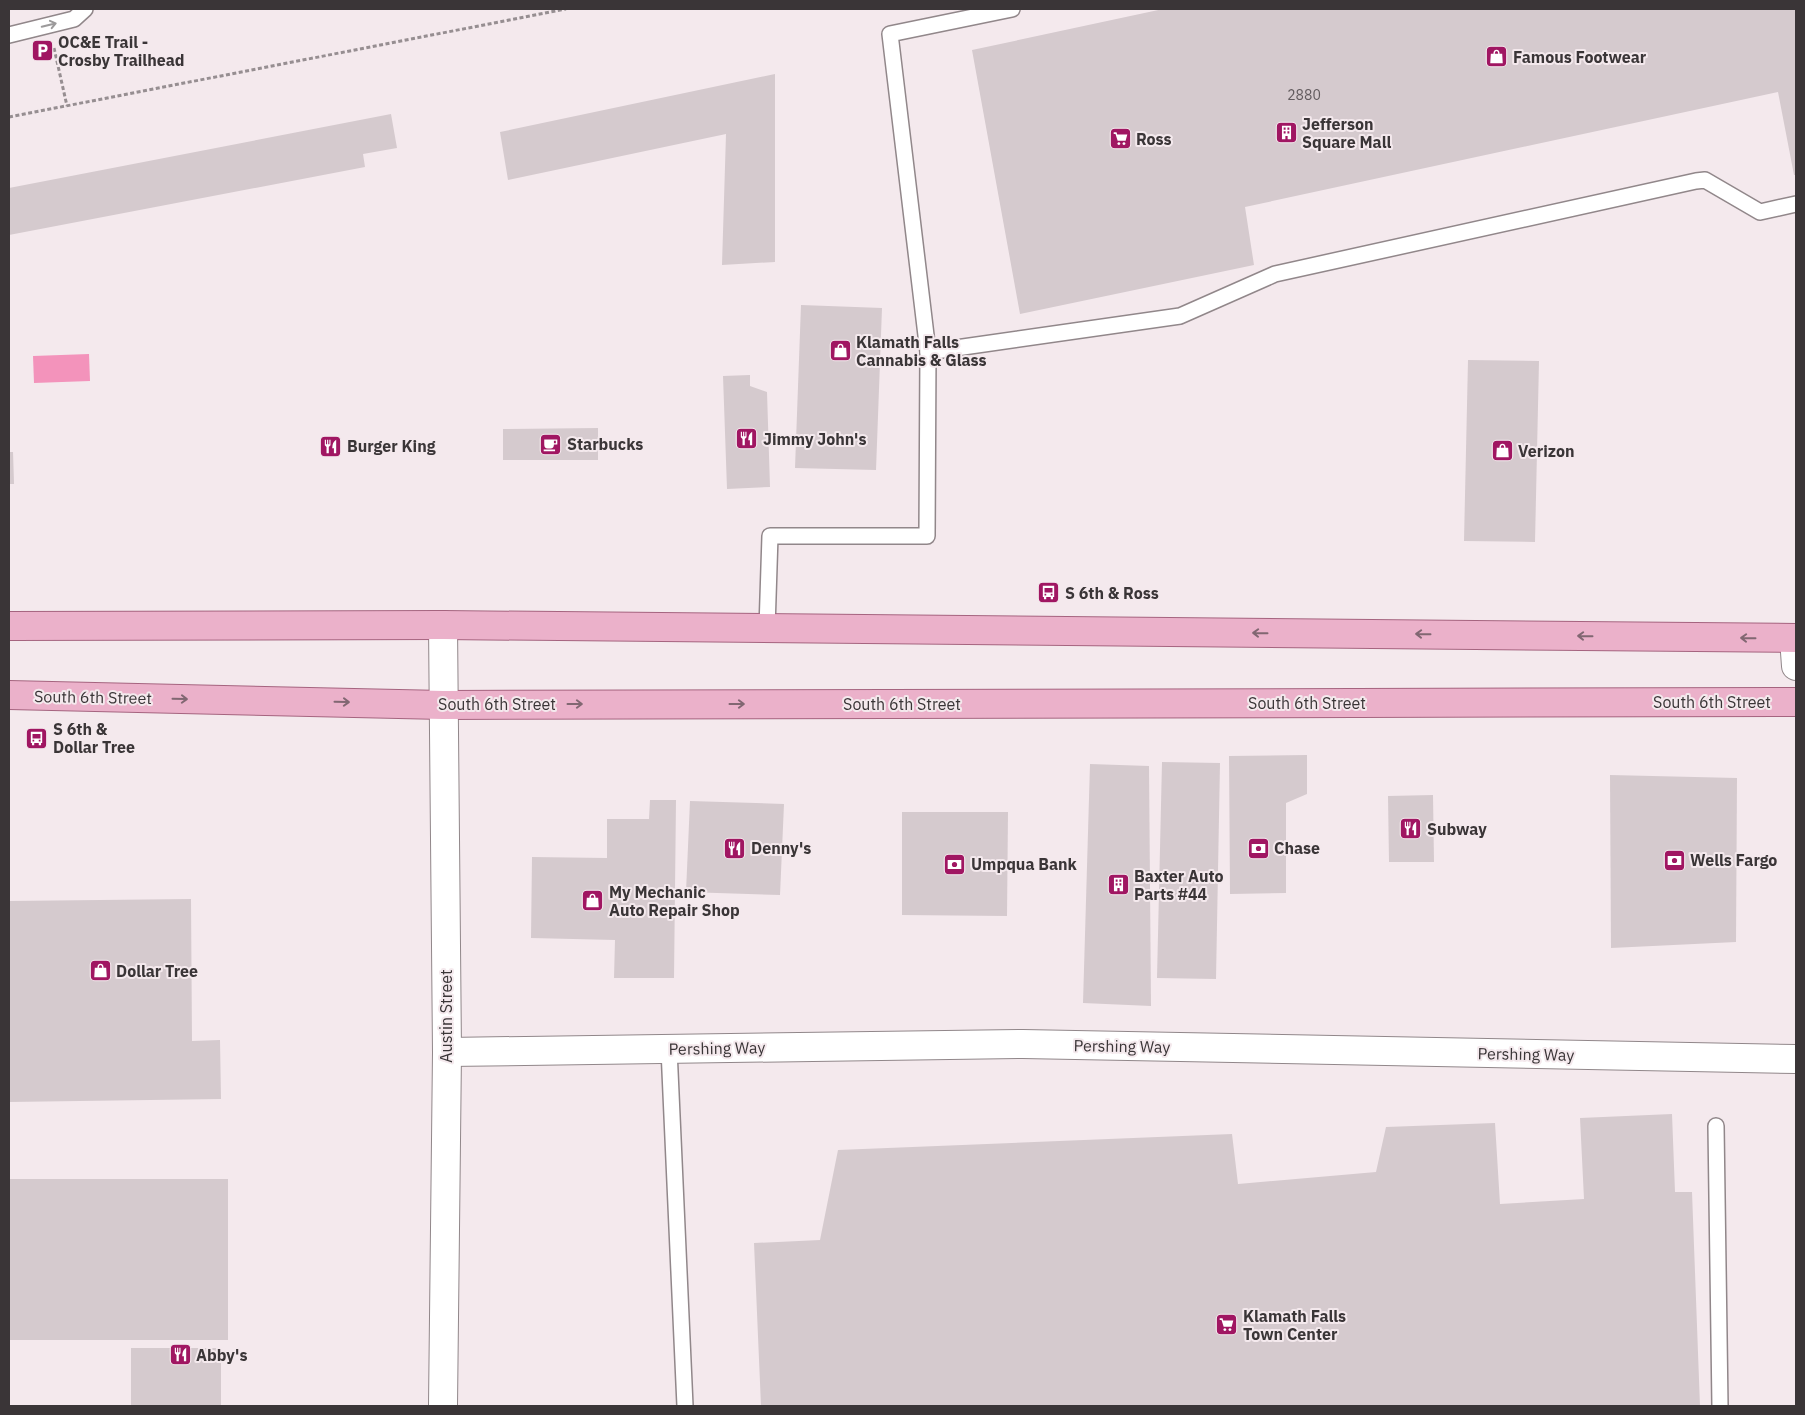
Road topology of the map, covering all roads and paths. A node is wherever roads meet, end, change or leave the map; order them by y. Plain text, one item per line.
1 (85, 9) edge
2 (566, 9) edge
3 (1012, 9) edge
4 (49, 25) junction
5 (9, 35) edge
6 (67, 106) junction
7 (9, 117) edge
8 (1796, 204) edge
9 (928, 352) junction
10 (443, 625) junction
11 (9, 626) edge
12 (767, 628) junction
13 (1795, 638) edge
14 (1796, 666) edge
15 (9, 695) edge
16 (1796, 702) edge
17 (443, 705) junction
18 (668, 1049) junction
19 (447, 1052) junction
20 (1796, 1059) edge
21 (1716, 1126) dead end
22 (443, 1406) edge
23 (685, 1406) edge
24 (1720, 1406) edge

1 - 4 lane
2 - 6 path
3 - 9 lane
5 -> 4 lane
4 - 6 path
6 - 7 path
8 - 9 lane
9 - 12 lane
10 - 11 main road
10 - 12 main road
10 - 17 street, Austin Street
13 -> 12 main road
13 - 14 street
15 -> 17 main road, South 6th Street
17 -> 16 main road, South 6th Street
17 - 19 street, Austin Street
18 - 19 street, Pershing Way
18 - 20 street, Pershing Way
18 - 23 lane
19 - 22 street, Austin Street
21 - 24 lane

